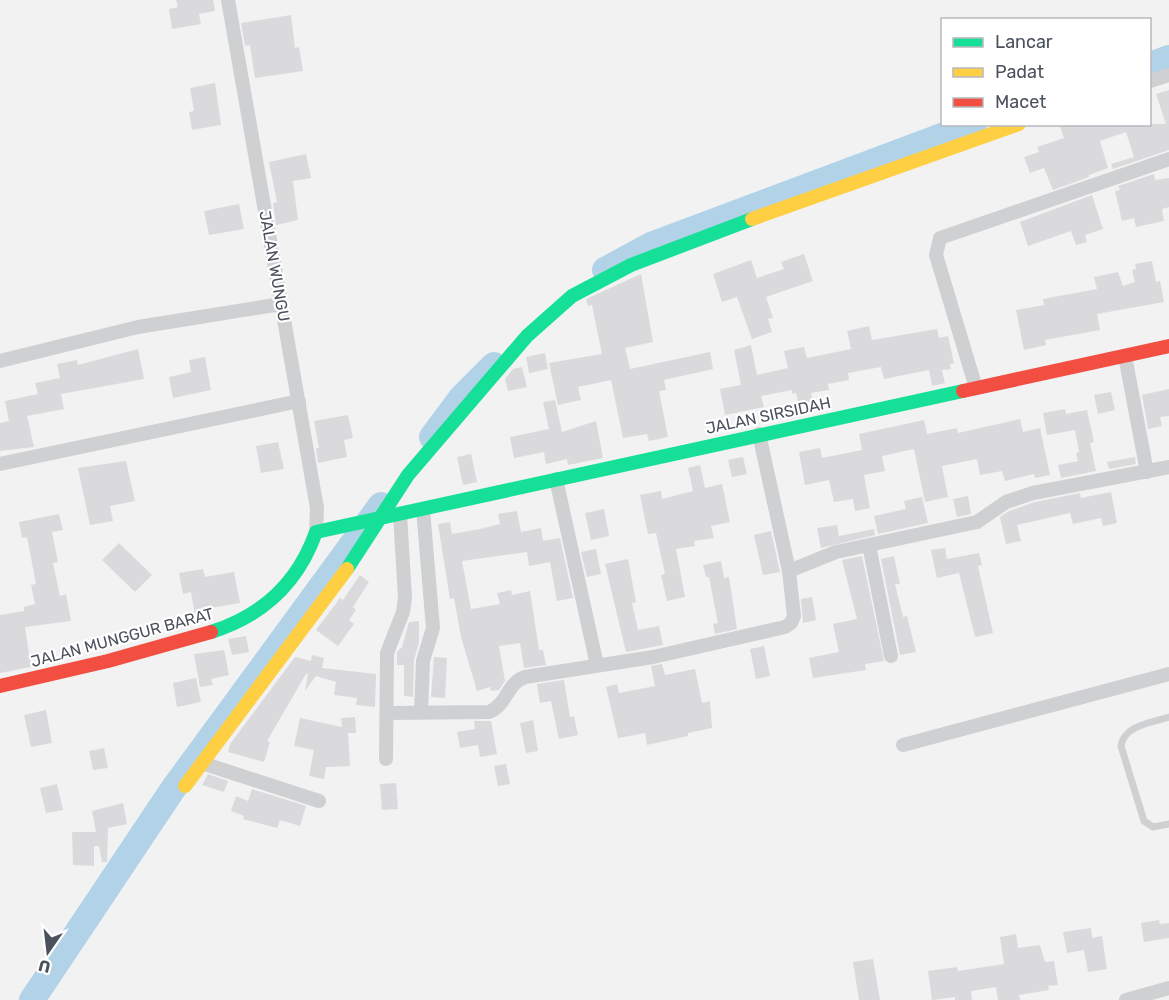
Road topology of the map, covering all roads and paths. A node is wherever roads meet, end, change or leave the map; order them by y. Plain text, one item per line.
1 (228, 0) edge
2 (1169, 75) edge
3 (1151, 80) edge
4 (1013, 126) edge
5 (1169, 159) edge
6 (281, 304) junction
7 (1169, 346) edge
8 (1125, 356) junction
9 (0, 361) edge
10 (976, 388) junction
11 (299, 401) junction
12 (759, 434) junction
13 (0, 464) edge
14 (1169, 467) edge
15 (1147, 472) junction
16 (556, 479) junction
17 (423, 509) junction
18 (400, 514) junction
19 (376, 519) junction
20 (316, 532) junction
21 (869, 545) junction
22 (789, 571) junction
23 (891, 656) dead end
24 (597, 665) junction
25 (1169, 674) edge
26 (0, 686) edge
27 (387, 713) junction
28 (421, 713) junction
29 (1169, 717) edge
30 (903, 745) dead end
31 (386, 759) dead end
32 (202, 763) junction
33 (185, 786) dead end
34 (319, 801) dead end
35 (1169, 824) edge
36 (1169, 988) edge
37 (1126, 1000) edge

1 - 6 street, JALAN WUNGU
2 - 3 street
4 - 19 street
5 - 10 street
6 - 9 street
6 - 11 street, JALAN WUNGU
7 - 8 street, JALAN SIRSIDAH
8 - 10 street, JALAN SIRSIDAH
8 - 15 street
10 - 12 street, JALAN SIRSIDAH
11 - 13 street
11 - 20 street, JALAN WUNGU
12 - 16 street, JALAN SIRSIDAH
12 - 22 street
14 - 15 street
15 - 21 street
16 - 17 street, JALAN SIRSIDAH
16 - 24 street
17 - 18 street, JALAN SIRSIDAH
17 - 28 street
18 - 19 street, JALAN SIRSIDAH
18 - 27 street
19 - 20 street, JALAN SIRSIDAH
19 - 32 street
20 - 26 street, JALAN MUNGGUR BARAT
21 - 22 street
21 - 23 street
22 - 24 street
24 - 28 street
25 - 30 street
27 - 28 street
27 - 31 street
29 - 35 lane
32 - 33 street
32 - 34 street
36 - 37 street

